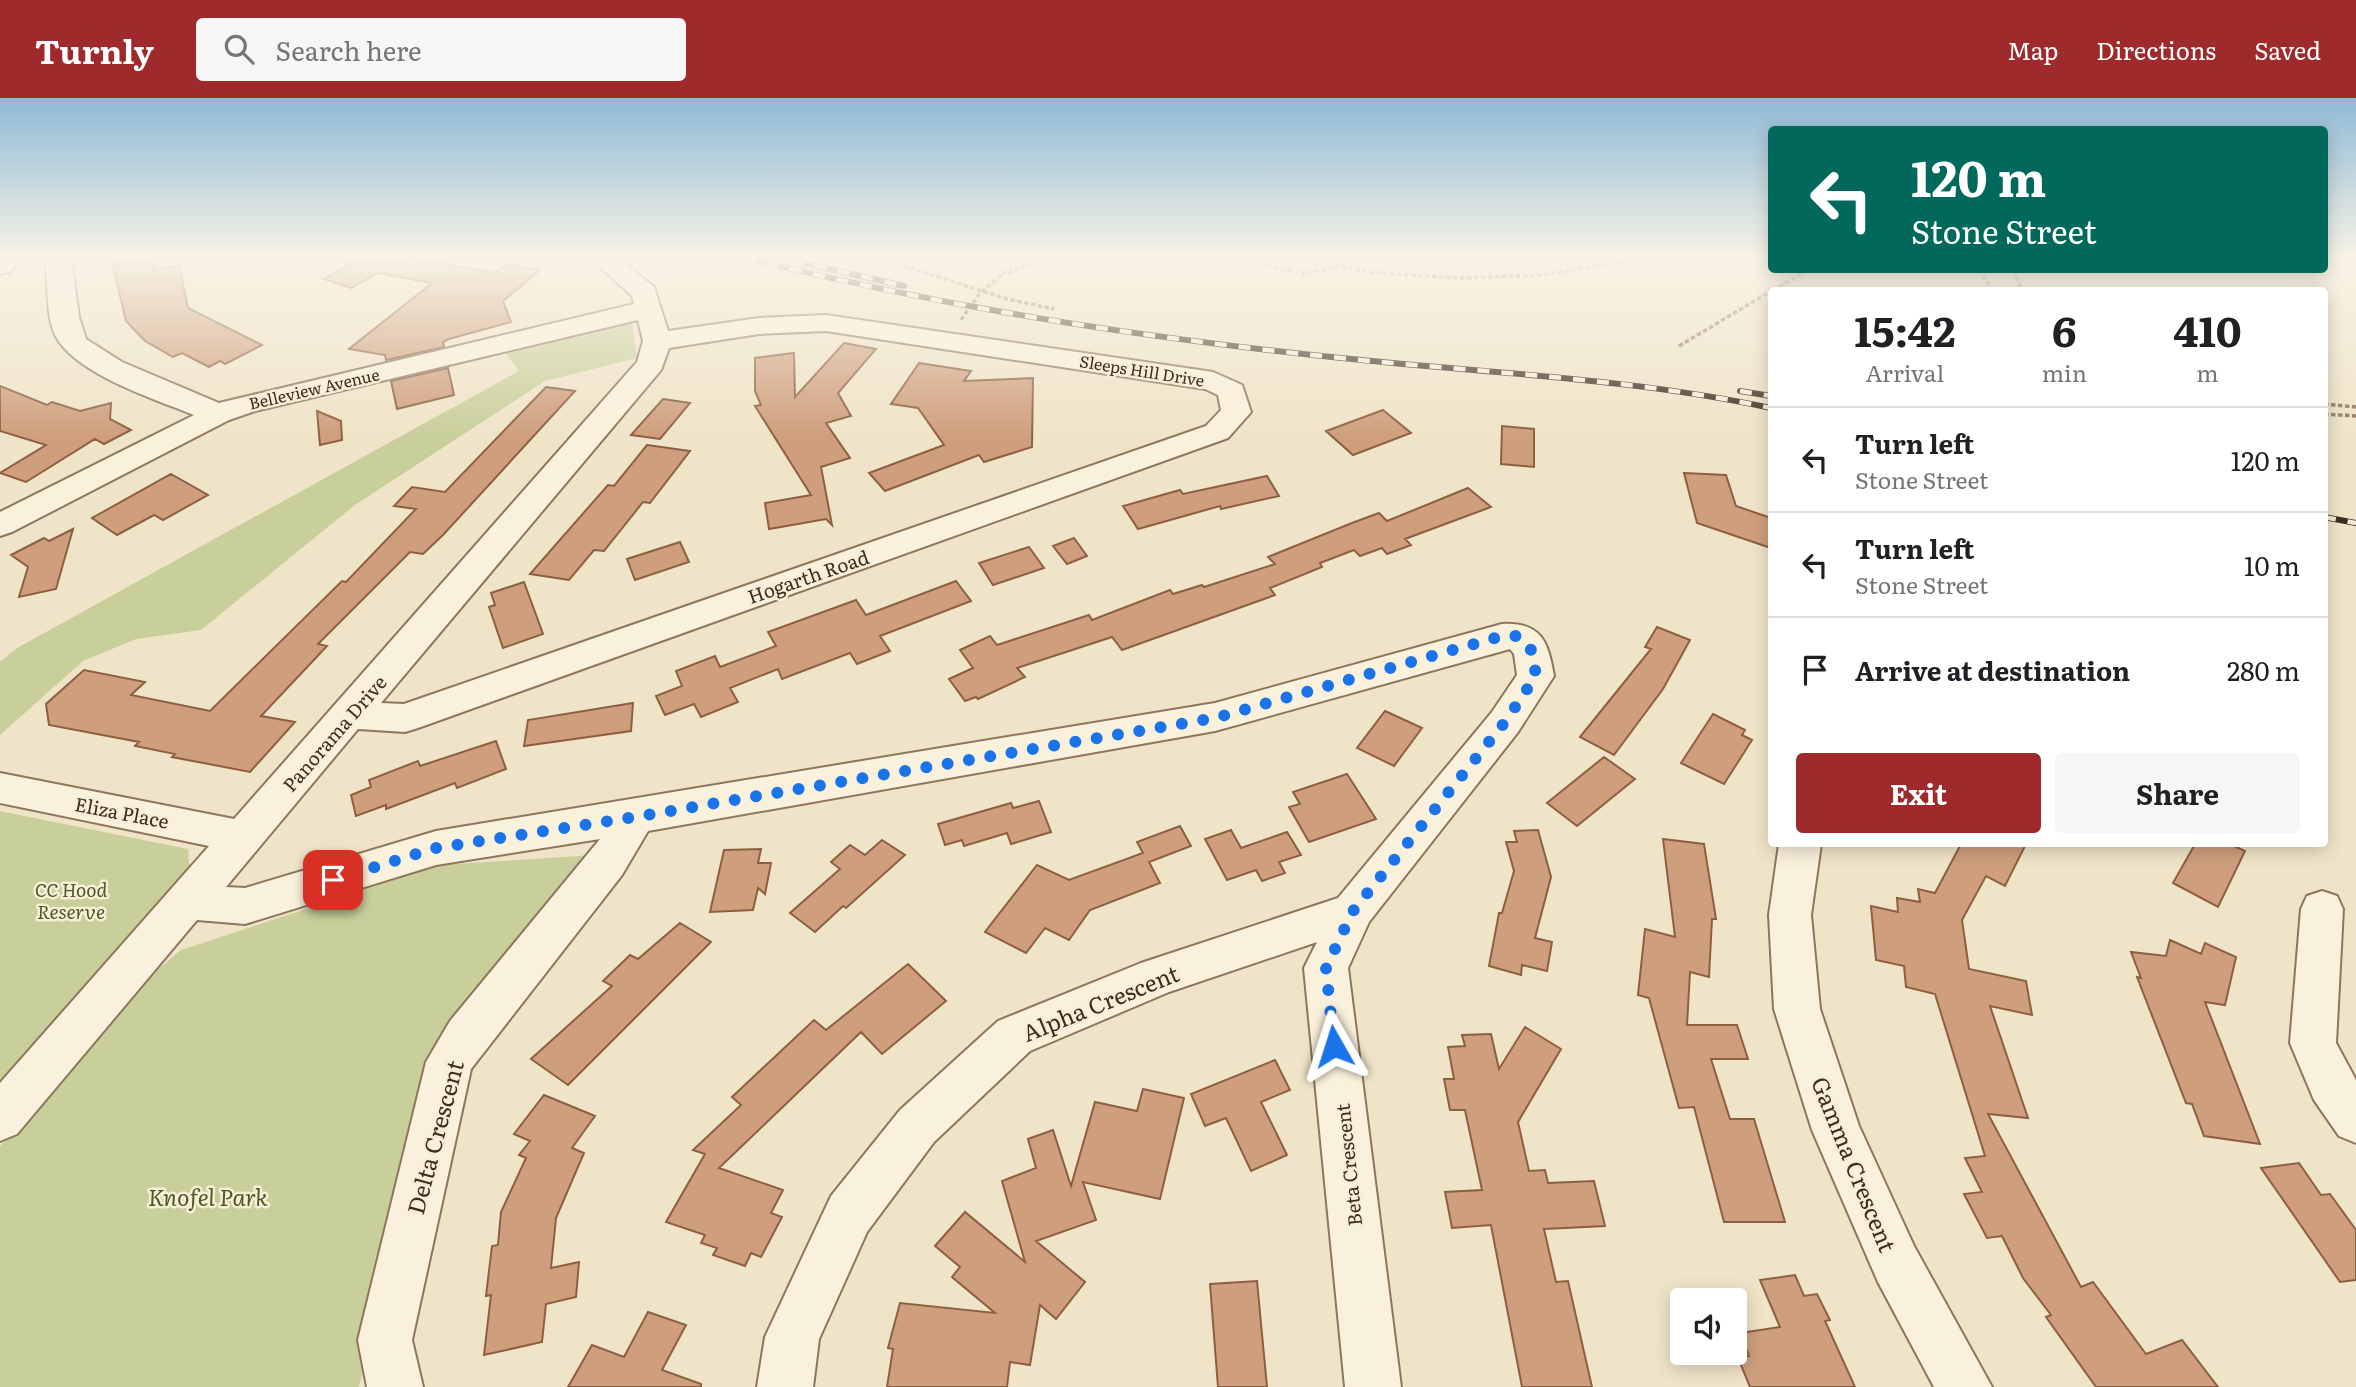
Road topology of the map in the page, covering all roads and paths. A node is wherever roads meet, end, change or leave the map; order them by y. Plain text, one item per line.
1 (66, 317) edge
2 (652, 317) edge
3 (964, 317) edge
4 (1728, 317) edge
5 (654, 325) junction
6 (947, 341) junction
7 (1679, 346) dead end
8 (1232, 391) joint
9 (2328, 404) edge
10 (2356, 407) edge
11 (218, 414) junction
12 (2328, 414) edge
13 (2356, 416) edge
14 (0, 525) edge
15 (350, 715) junction
16 (0, 788) edge
17 (635, 817) junction
18 (244, 837) junction
19 (1800, 847) edge
20 (188, 902) junction
21 (2322, 909) dead end
22 (1353, 911) junction
23 (0, 1118) edge
24 (2356, 1120) edge
25 (396, 1387) edge
26 (785, 1387) edge
27 (1373, 1387) edge
28 (1964, 1387) edge

1 - 11 street
2 - 5 street
3 - 6 path
4 - 7 path
5 - 6 street, Sleeps Hill Drive
5 - 11 street, Belleview Avenue
5 - 15 street, Panorama Drive
6 - 8 street, Sleeps Hill Drive
8 - 15 street, Hogarth Road
9 - 10 path
11 - 14 street, Belleview Avenue
12 - 13 path
15 - 18 street, Panorama Drive
16 - 18 street, Eliza Place
17 - 20 street
17 - 22 street, Beta Crescent
17 - 25 street, Delta Crescent
18 - 20 street, Panorama Drive
19 - 28 street, Gamma Crescent
20 - 23 street, Panorama Drive
21 - 24 street
22 - 26 street, Alpha Crescent
22 - 27 street, Beta Crescent

